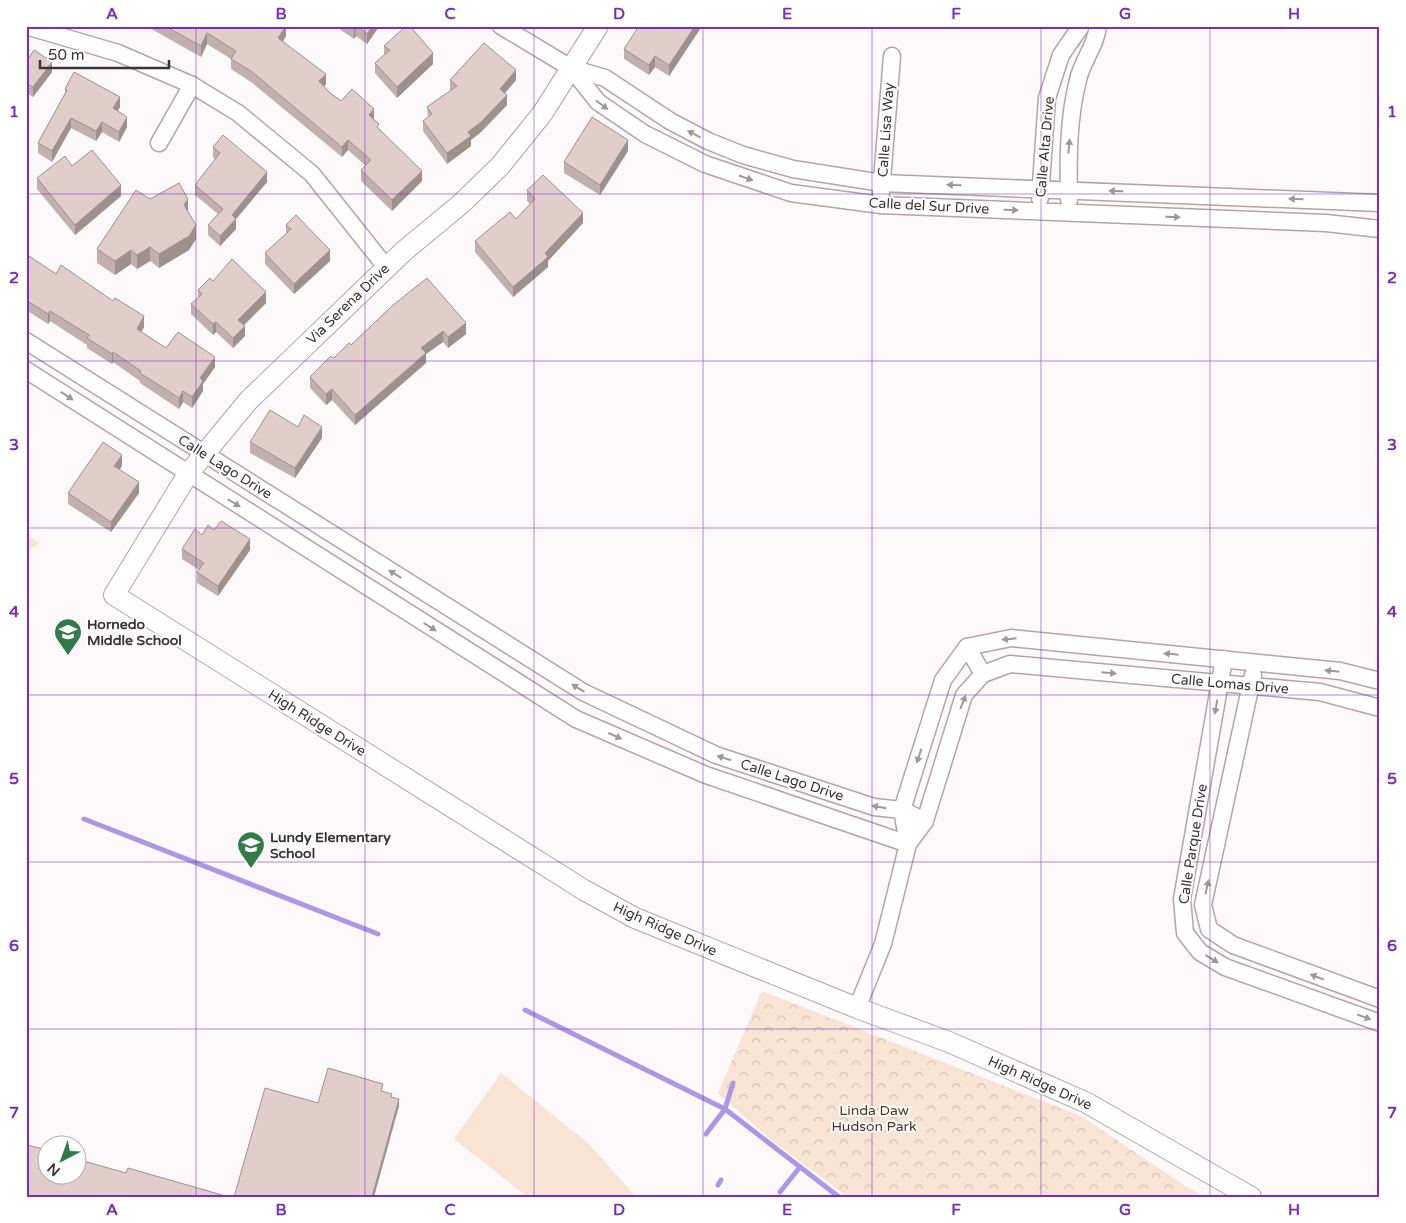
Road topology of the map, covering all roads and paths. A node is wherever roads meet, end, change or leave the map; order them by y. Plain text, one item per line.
1 (26, 26) edge
2 (501, 26) edge
3 (598, 26) edge
4 (1080, 26) edge
5 (1098, 26) edge
6 (1061, 55) junction
7 (892, 56) dead end
8 (1084, 66) junction
9 (570, 68) junction
10 (192, 85) junction
11 (159, 143) dead end
12 (882, 182) junction
13 (1040, 188) junction
14 (1069, 189) junction
15 (1328, 200) junction
16 (1380, 204) edge
17 (880, 205) junction
18 (1040, 211) junction
19 (1070, 212) junction
20 (1326, 223) junction
21 (1380, 229) edge
22 (386, 267) junction
23 (26, 341) edge
24 (26, 370) edge
25 (204, 454) junction
26 (188, 474) junction
27 (424, 592) junction
28 (114, 595) joint
29 (410, 614) junction
30 (1078, 644) junction
31 (967, 647) junction
32 (1224, 659) junction
33 (1256, 663) junction
34 (1078, 670) junction
35 (984, 674) junction
36 (1380, 681) edge
37 (1220, 683) junction
38 (1250, 686) junction
39 (1380, 708) edge
40 (662, 729) junction
41 (651, 751) junction
42 (902, 810) junction
43 (925, 821) junction
44 (908, 844) junction
45 (1209, 929) junction
46 (1193, 943) junction
47 (1380, 999) edge
48 (858, 1008) junction
49 (1380, 1023) edge
50 (1251, 1197) edge

1 - 10 street
2 - 9 street, Calle del Sur Drive
3 - 9 street, Via Serena Drive
4 - 6 street, Calle Alta Drive
5 - 8 street, Calle Alta Drive
6 - 8 street
6 - 13 street, Calle Alta Drive
7 - 12 street, Calle Lisa Way
14 -> 8 street, Calle Alta Drive
12 -> 9 street, Calle del Sur Drive
9 -> 17 street, Calle del Sur Drive
9 - 22 street, Via Serena Drive
10 - 11 street
10 - 22 street
13 -> 12 street, Calle del Sur Drive
12 - 17 street, Calle Lisa Way
13 - 14 street, Calle del Sur Drive
13 - 18 street, Calle Alta Drive
15 -> 14 street, Calle del Sur Drive
14 - 19 street, Calle Alta Drive
15 - 16 street, Calle del Sur Drive
15 - 20 street
17 -> 18 street, Calle del Sur Drive
18 - 19 street, Calle del Sur Drive
19 -> 20 street, Calle del Sur Drive
20 - 21 street, Calle del Sur Drive
22 - 25 street, Via Serena Drive
23 - 25 street, Calle Lago Drive
24 -> 26 street, Calle Lago Drive
25 - 26 street, Via Serena Drive
27 -> 25 street, Calle Lago Drive
26 - 28 street, Via Serena Drive
26 -> 29 street, Calle Lago Drive
27 - 29 street
40 -> 27 street, Calle Lago Drive
28 - 48 street, High Ridge Drive
29 -> 41 street, Calle Lago Drive
30 -> 31 street, Calle Lomas Drive
32 -> 30 street, Calle Lomas Drive
30 - 34 street
31 - 35 street
31 -> 42 street, Calle Lomas Drive
32 - 33 street, Calle Lomas Drive
32 - 37 street, Calle Parque Drive
36 -> 33 street, Calle Lomas Drive
33 - 38 street, Calle Parque Drive
34 - 35 street, Calle Lomas Drive
34 -> 37 street, Calle Lomas Drive
43 -> 35 street, Calle Lomas Drive
37 - 38 street, Calle Lomas Drive
37 -> 46 street, Calle Parque Drive
38 - 39 street, Calle Lomas Drive
45 -> 38 street, Calle Parque Drive
40 - 41 street
42 -> 40 street, Calle Lago Drive
41 - 44 street, Calle Lago Drive
42 - 43 street, Calle Lago Drive
42 - 44 street, Calle Lomas Drive
43 - 44 street, Calle Lomas Drive
44 - 48 street, Calle Lomas Drive
45 - 46 street
47 -> 45 street
46 -> 49 street, Calle Parque Drive
48 - 50 street, High Ridge Drive

